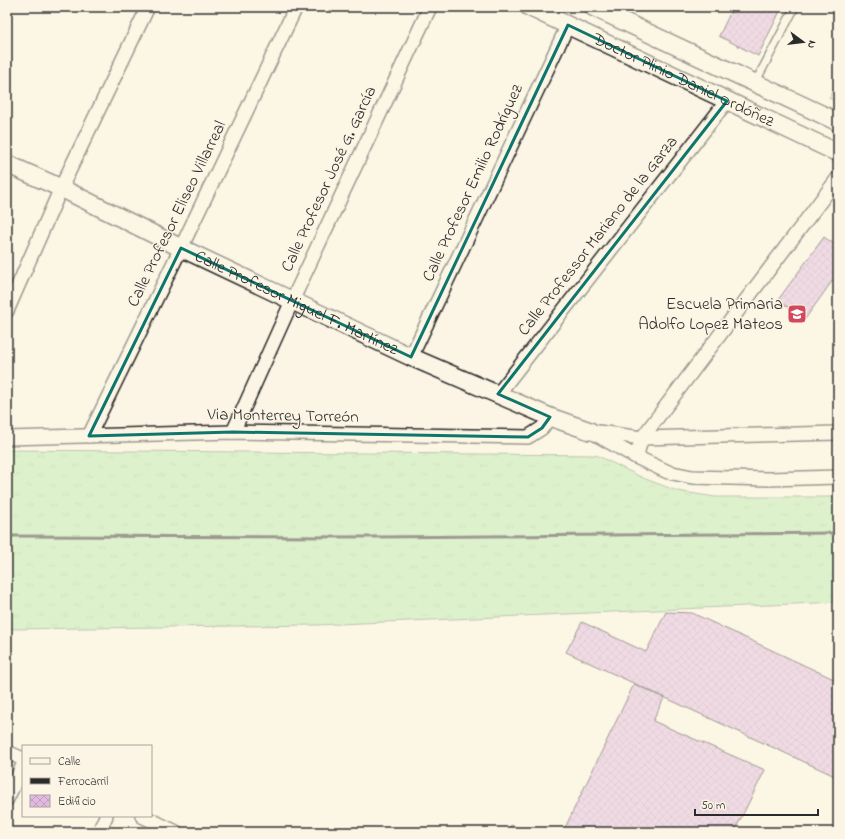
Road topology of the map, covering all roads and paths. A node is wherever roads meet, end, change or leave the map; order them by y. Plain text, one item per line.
1 (148, 7) edge
2 (296, 7) edge
3 (430, 7) edge
4 (529, 7) edge
5 (593, 7) edge
6 (795, 7) edge
7 (568, 25) junction
8 (755, 83) junction
9 (726, 101) junction
10 (838, 122) edge
11 (838, 153) edge
12 (7, 164) edge
13 (838, 178) edge
14 (61, 188) junction
15 (181, 248) junction
16 (292, 301) junction
17 (7, 311) edge
18 (411, 357) junction
19 (498, 394) junction
20 (550, 417) junction
21 (590, 431) junction
22 (233, 432) junction
23 (838, 433) edge
24 (89, 436) junction
25 (7, 438) edge
26 (642, 438) junction
27 (636, 456) junction
28 (838, 477) edge
29 (7, 752) edge
30 (22, 759) edge
31 (22, 767) edge
32 (7, 799) edge
33 (106, 817) edge
34 (144, 817) edge
35 (98, 832) edge
36 (176, 832) edge

1 - 14 street
2 - 15 street, Calle Profesor Eliseo Villarreal
3 - 16 street, Calle Profesor José G. García
4 - 7 street, Doctor Plinio Daniel Ordóñez
5 - 8 street, Doctor Plinio Daniel Ordóñez
6 - 8 lane
7 - 9 street, Doctor Plinio Daniel Ordóñez
7 - 18 street, Calle Profesor Emilio Rodríguez
8 - 10 street, Doctor Plinio Daniel Ordóñez
9 - 11 street, Doctor Plinio Daniel Ordóñez
9 - 19 street, Calle Professor Mariano de la Garza
12 - 14 street, Calle Profesor Miguel F. Martínez
13 - 26 street
14 - 15 street, Calle Profesor Miguel F. Martínez
14 - 17 street
15 - 16 street, Calle Profesor Miguel F. Martínez
15 - 24 street, Calle Profesor Eliseo Villarreal
16 - 18 street, Calle Profesor Miguel F. Martínez
16 - 22 street, Calle Profesor José G. García
18 - 19 street, Calle Profesor Miguel F. Martínez
19 - 20 street, Calle Profesor Miguel F. Martínez
20 - 21 street, Calle Profesor Miguel F. Martínez
20 - 22 street, Via Monterrey Torreón
21 - 26 street
21 - 27 street
22 - 24 street, Via Monterrey Torreón
23 - 26 street
24 - 25 street, Via Monterrey Torreón
26 - 27 street
27 - 28 street
29 - 30 street
31 - 32 street
33 - 35 street
34 - 36 street

